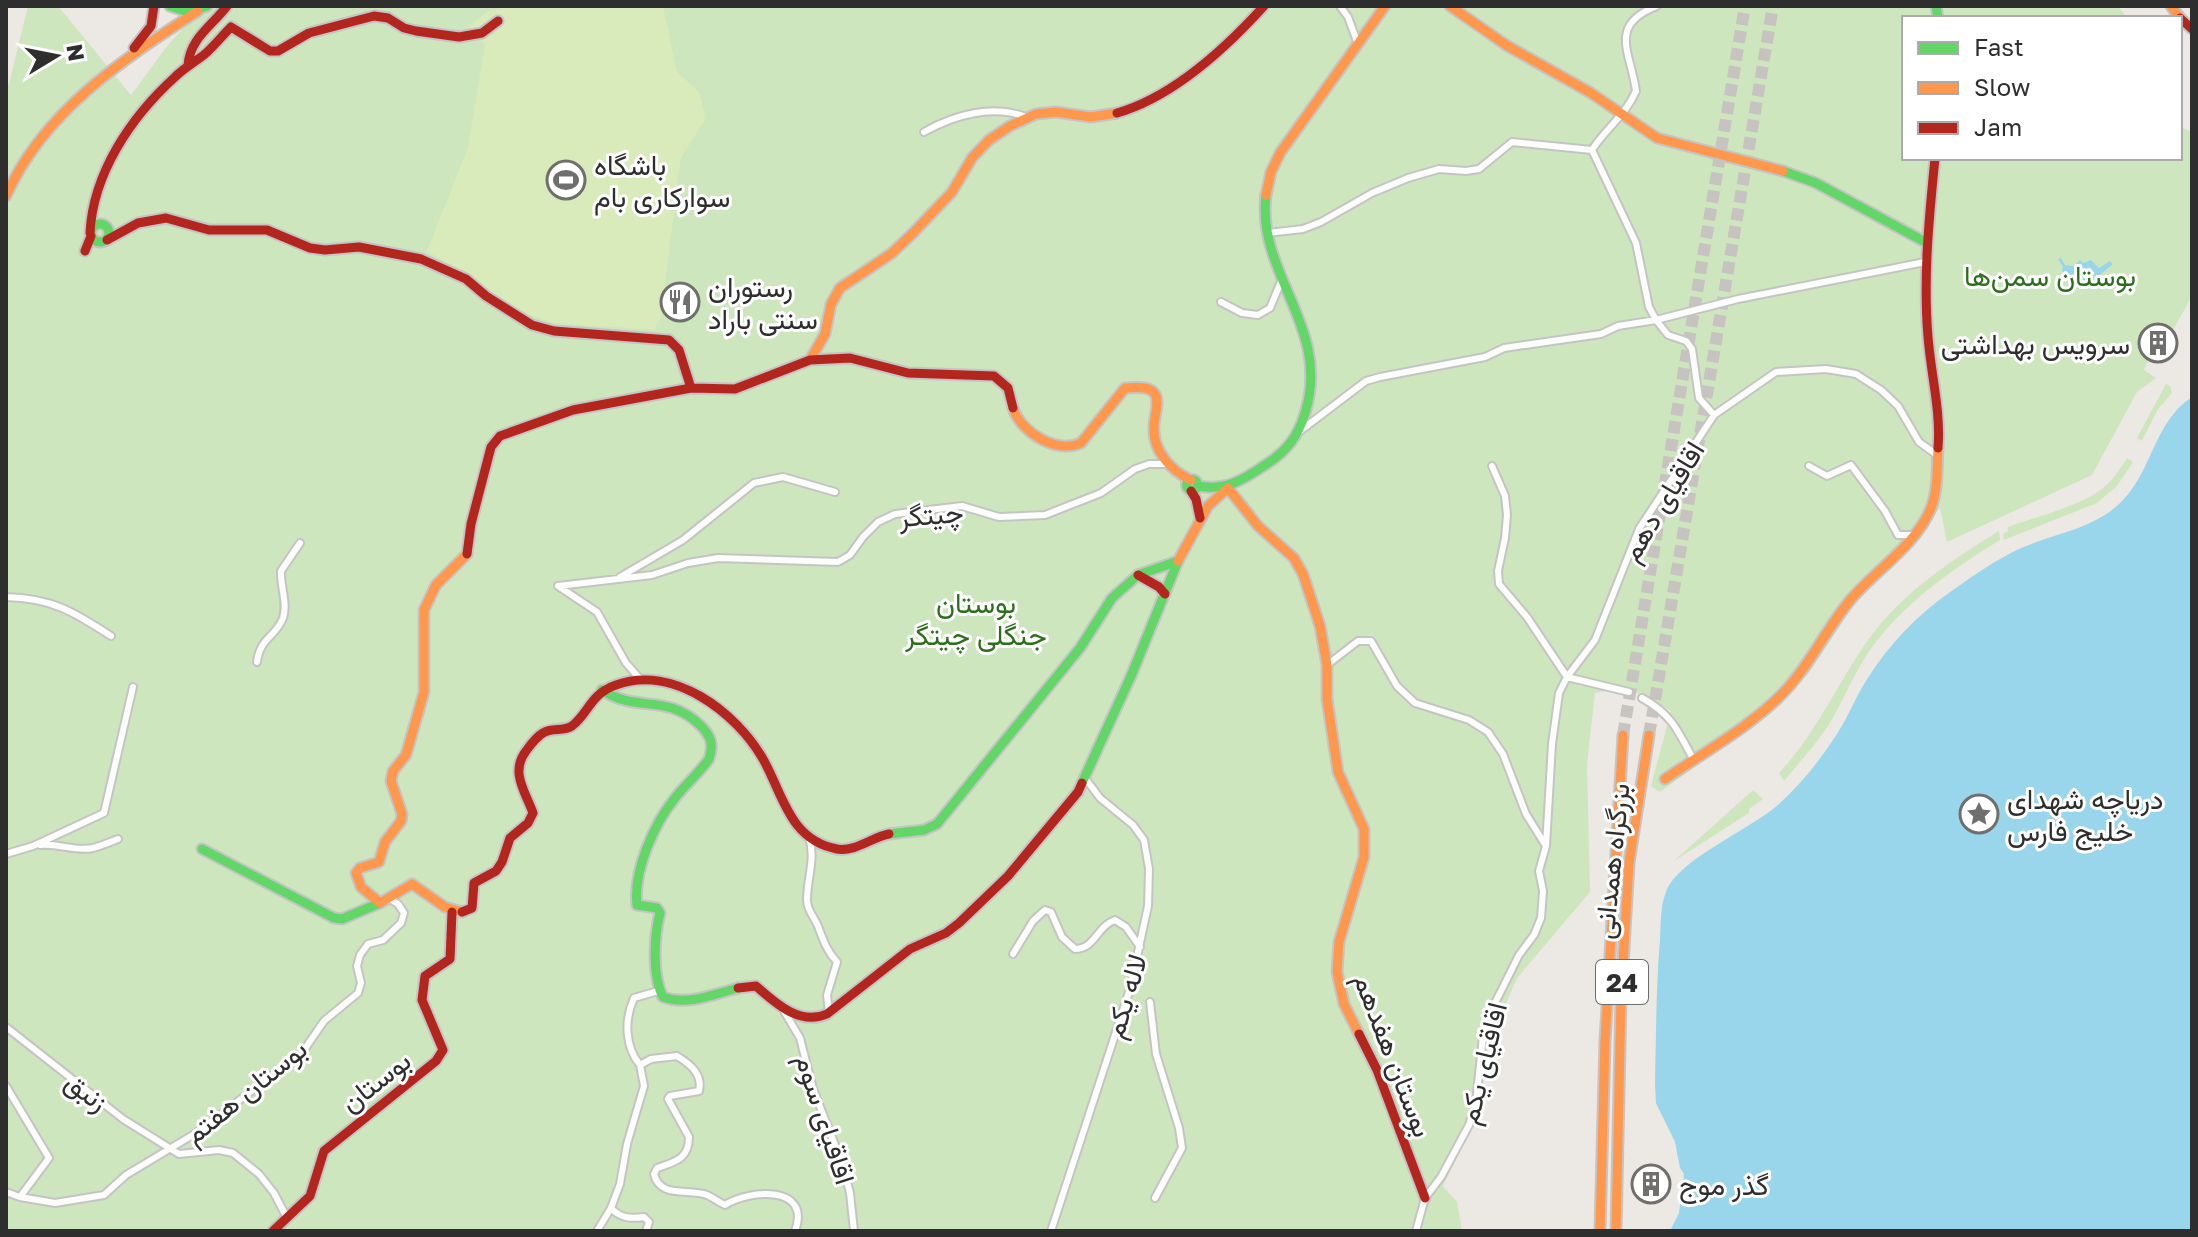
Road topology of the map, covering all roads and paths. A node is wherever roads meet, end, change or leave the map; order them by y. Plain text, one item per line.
1 (154, 6) edge
2 (170, 6) edge
3 (227, 6) edge
4 (1264, 6) edge
5 (1340, 6) edge
6 (1385, 6) edge
7 (1450, 6) edge
8 (1657, 6) edge
9 (203, 9) edge
10 (498, 21) dead end
11 (1358, 44) junction
12 (188, 65) junction
13 (1621, 116) junction
14 (1026, 117) junction
15 (924, 132) dead end
16 (1592, 150) junction
17 (1935, 160) edge
18 (6, 185) edge
19 (6, 196) edge
20 (92, 206) junction
21 (106, 226) junction
22 (124, 230) junction
23 (1267, 233) junction
24 (97, 238) junction
25 (1927, 243) junction
26 (1925, 262) junction
27 (1282, 279) junction
28 (1221, 302) dead end
29 (1656, 320) junction
30 (810, 360) junction
31 (691, 388) junction
32 (1714, 415) junction
33 (1298, 433) junction
34 (1937, 455) junction
35 (1168, 464) junction
36 (1492, 466) dead end
37 (1809, 466) dead end
38 (1193, 486) junction
39 (1228, 488) junction
40 (835, 492) dead end
41 (1200, 518) junction
42 (1913, 535) junction
43 (300, 543) dead end
44 (1178, 561) junction
45 (1138, 575) junction
46 (617, 579) junction
47 (1165, 594) junction
48 (6, 597) edge
49 (111, 636) dead end
50 (257, 662) dead end
51 (1327, 665) junction
52 (1567, 677) junction
53 (644, 682) junction
54 (133, 687) dead end
55 (602, 690) junction
56 (1629, 692) dead end
57 (1642, 698) dead end
58 (1623, 735) tunnel mouth
59 (1649, 735) tunnel mouth
60 (1693, 759) junction
61 (1084, 778) junction
62 (1665, 779) dead end
63 (809, 837) junction
64 (118, 839) dead end
65 (33, 846) junction
66 (1546, 846) junction
67 (202, 849) dead end
68 (6, 854) edge
69 (384, 901) junction
70 (452, 912) junction
71 (1140, 947) junction
72 (1013, 954) dead end
73 (658, 991) junction
74 (1150, 1002) dead end
75 (784, 1011) junction
76 (829, 1013) junction
77 (6, 1027) edge
78 (640, 1065) junction
79 (6, 1086) edge
80 (172, 1149) junction
81 (6, 1192) edge
82 (20, 1197) junction
83 (1155, 1198) dead end
84 (1425, 1198) junction
85 (611, 1208) junction
86 (287, 1218) junction
87 (273, 1231) edge
88 (597, 1231) edge
89 (646, 1231) edge
90 (795, 1231) edge
91 (854, 1231) edge
92 (1051, 1231) edge
93 (1416, 1231) edge
94 (1600, 1231) edge
95 (1616, 1231) edge

1 - 18 main road
2 - 9 main road
3 - 12 main road
4 - 14 main road
5 - 11 street
6 - 11 main road
7 - 13 main road
8 - 13 street
9 - 19 main road
10 - 12 main road
11 - 23 main road
12 - 20 main road
13 - 16 street
13 - 25 main road
14 - 15 street
14 - 30 main road
16 - 23 street
16 - 29 street
17 - 25 main road
20 - 21 main road
20 - 24 main road
21 - 22 main road
21 - 24 main road
21 - 24 main road
22 - 24 main road
22 - 31 main road
23 - 27 main road
25 - 26 main road
26 - 29 street
26 - 34 main road
27 - 28 street
27 - 33 main road
29 - 32 street
29 - 33 street
30 - 31 main road
30 - 35 main road
31 - 69 main road
32 - 34 street, اقاقیای دهم
32 - 52 street, اقاقیای دهم
33 - 39 main road
34 - 42 main road
35 - 38 main road
35 - 46 street, چیتگر
36 - 52 street
37 - 42 street
38 - 39 main road
38 - 41 main road
39 - 41 main road
39 - 51 main road, بوستان هفدهم
40 - 46 street
41 - 44 main road
42 - 60 main road
43 - 50 street
44 - 45 main road
44 - 47 main road
45 - 47 main road
45 - 63 main road
46 - 53 street, چیتگر
47 - 61 main road
48 - 49 street
51 - 66 street
51 - 84 main road, بوستان هفدهم
52 - 56 street
52 - 66 street, اقاقیای دهم
53 - 55 main road
53 - 63 main road
54 - 65 street
55 - 70 main road
55 - 73 main road
57 - 60 street
58 - 94 main road, بزرگراه همدانی / 24
59 - 95 main road, بزرگراه همدانی / 24
60 - 62 main road
61 - 71 street, لاله یکم
61 - 76 main road
63 - 76 street
64 - 65 street
65 - 68 street
66 - 84 street, اقاقیای یکم
67 - 69 main road
69 - 70 main road
69 - 80 street, بوستان هفتم
70 - 86 main road, بوستان
71 - 72 street
71 - 92 street, لاله یکم
73 - 75 main road
73 - 78 street
74 - 83 street
75 - 76 main road
75 - 91 street, اقاقیای سوم
77 - 80 street, زنبق
78 - 85 street
78 - 90 street
79 - 82 street
80 - 82 street, بوستان هفتم
80 - 86 street
81 - 82 street, بوستان هفتم
84 - 93 street, اقاقیای یکم
85 - 88 street
85 - 89 street
86 - 87 main road, بوستان

